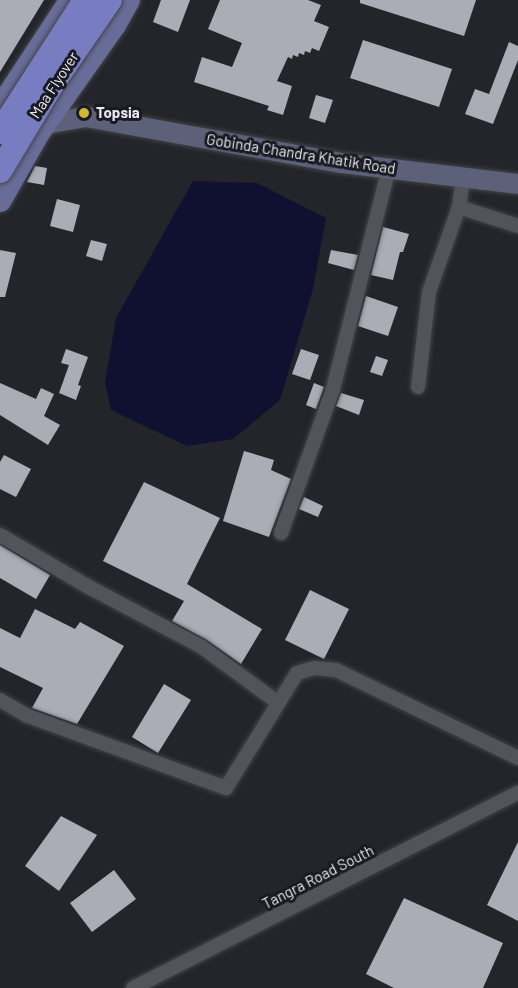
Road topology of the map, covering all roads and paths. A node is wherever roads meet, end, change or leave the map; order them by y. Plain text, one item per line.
1 (69, 0) edge
2 (85, 0) edge
3 (110, 0) edge
4 (129, 0) edge
5 (4, 94) edge
6 (63, 98) junction
7 (0, 116) edge
8 (86, 117) junction
9 (45, 124) junction
10 (0, 132) edge
11 (389, 168) junction
12 (0, 171) edge
13 (463, 177) junction
14 (518, 184) edge
15 (0, 201) edge
16 (459, 207) junction
17 (518, 226) edge
18 (418, 387) dead end
19 (280, 533) dead end
20 (0, 536) edge
21 (0, 700) edge
22 (277, 702) junction
23 (518, 758) edge
24 (518, 794) edge
25 (133, 988) edge

1 - 5 main road
2 - 10 highway, Maa Flyover, bridge
3 - 12 highway, Maa Flyover, bridge
4 - 6 main road
5 - 6 main road
6 - 8 main road
6 - 9 main road
7 - 9 main road
8 - 9 main road
8 - 11 main road, Gobinda Chandra Khatik Road
9 - 15 main road
11 - 13 main road, Gobinda Chandra Khatik Road
11 - 19 street
13 - 14 main road, Gobinda Chandra Khatik Road
13 - 16 street
16 - 17 street
16 - 18 street
20 - 22 street
21 - 22 street
22 - 23 street
24 - 25 street, Tangra Road South

